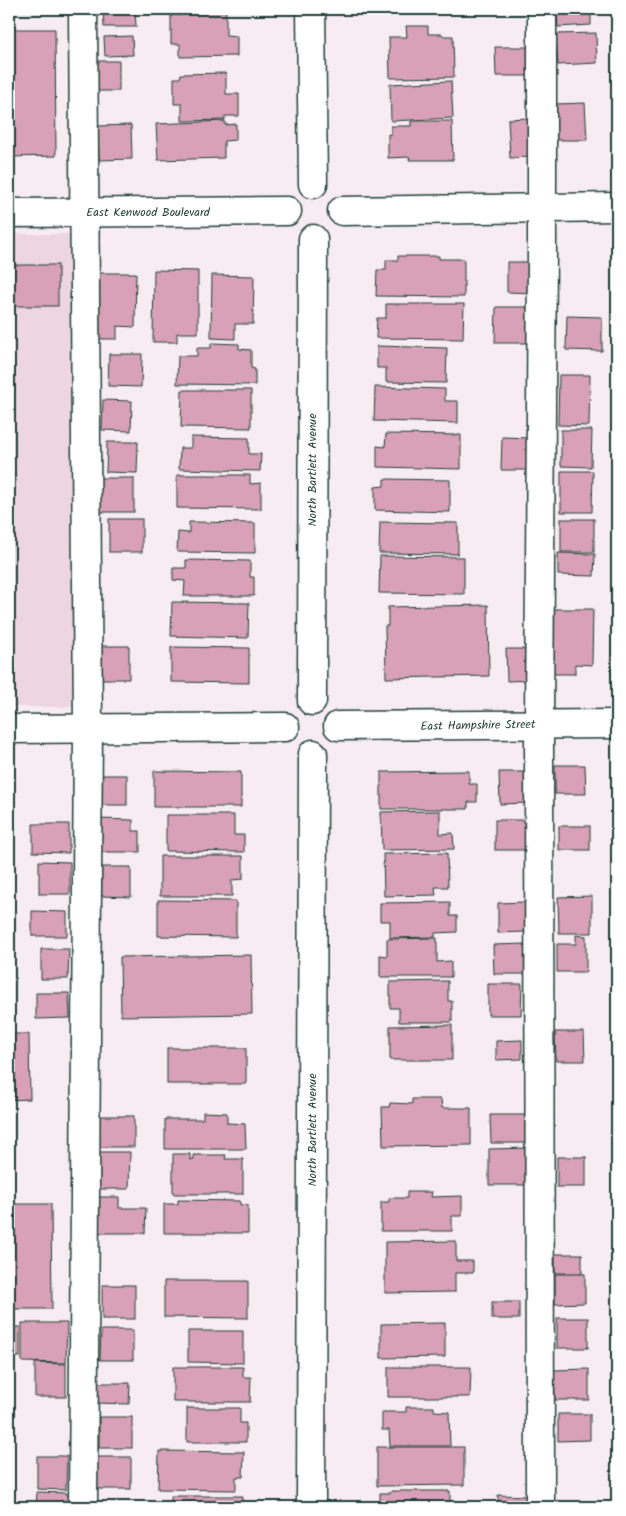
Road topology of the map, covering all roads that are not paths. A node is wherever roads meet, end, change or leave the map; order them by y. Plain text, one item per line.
1 (83, 9) edge
2 (312, 9) edge
3 (542, 9) edge
4 (313, 184) junction
5 (542, 207) junction
6 (617, 207) edge
7 (287, 211) junction
8 (342, 211) junction
9 (84, 212) junction
10 (9, 213) edge
11 (313, 239) junction
12 (312, 701) junction
13 (539, 724) junction
14 (617, 724) edge
15 (338, 726) junction
16 (285, 727) junction
17 (9, 729) edge
18 (88, 729) junction
19 (313, 754) junction
20 (83, 1507) edge
21 (311, 1507) edge
22 (540, 1507) edge

1 - 9 street
2 - 4 street
3 - 5 street
4 - 7 street
4 - 8 street
5 - 6 street
5 - 8 street
5 - 13 street
7 - 9 street, East Kenwood Boulevard
7 - 11 street
8 - 11 street
9 - 10 street, East Kenwood Boulevard
9 - 18 street
11 - 12 street, North Bartlett Avenue
12 - 15 street
12 - 16 street
13 - 14 street, East Hampshire Street
13 - 15 street, East Hampshire Street
13 - 22 street
15 - 19 street
16 - 18 street
16 - 19 street
17 - 18 street
18 - 20 street
19 - 21 street, North Bartlett Avenue

